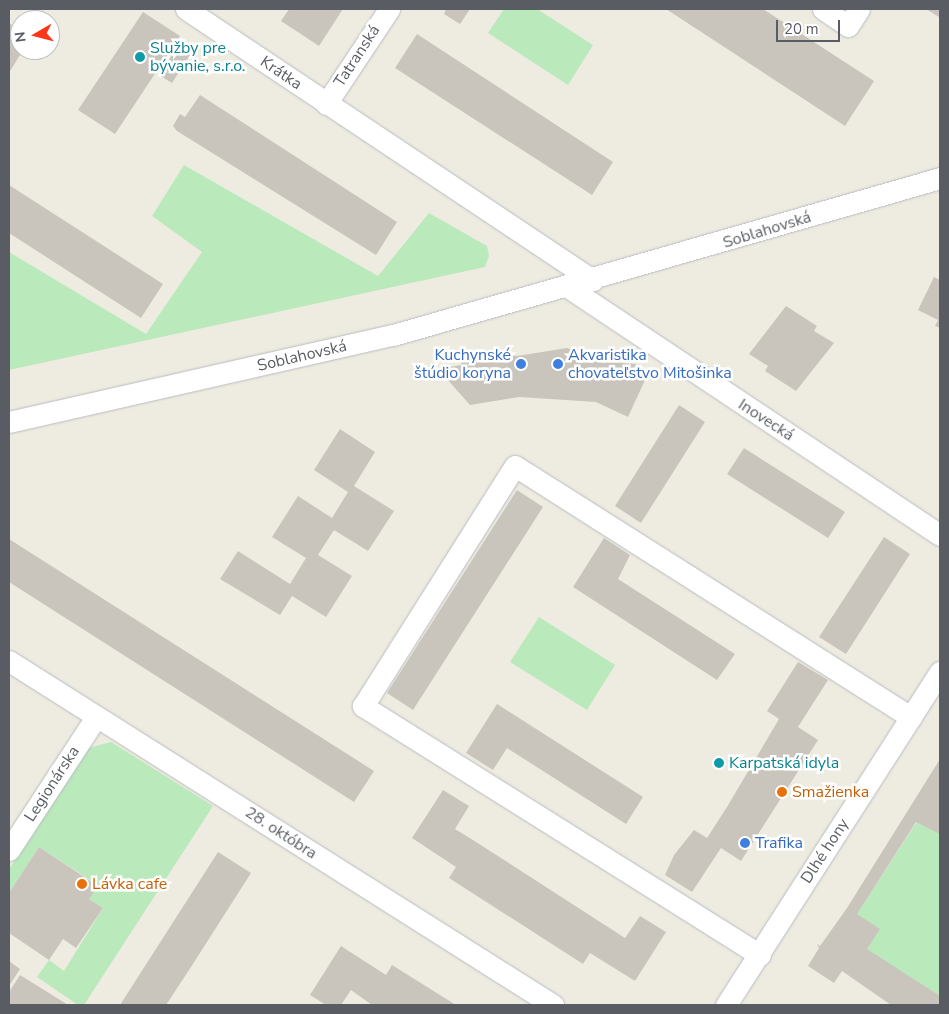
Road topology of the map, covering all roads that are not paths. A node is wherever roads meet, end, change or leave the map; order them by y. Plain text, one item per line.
1 (186, 9) edge
2 (389, 9) edge
3 (823, 9) edge
4 (854, 17) edge
5 (326, 104) junction
6 (940, 178) edge
7 (593, 280) junction
8 (568, 287) junction
9 (9, 422) edge
10 (940, 534) edge
11 (9, 661) edge
12 (940, 672) edge
13 (96, 717) junction
14 (912, 717) junction
15 (9, 850) edge
16 (760, 954) junction
17 (553, 1005) edge
18 (726, 1005) edge

1 - 5 street, Krátka
2 - 5 street, Tatranská
3 - 4 street
5 - 7 street
6 - 7 street, Soblahovská
7 - 8 street, Soblahovská
8 - 9 street, Soblahovská
8 - 10 street, Inovecká
11 - 13 street, 28. októbra
12 - 14 street, Dlhé hony
13 - 15 street, Legionárska
13 - 17 street, 28. októbra
14 - 16 street, Dlhé hony
14 - 16 street
16 - 18 street, Dlhé hony

